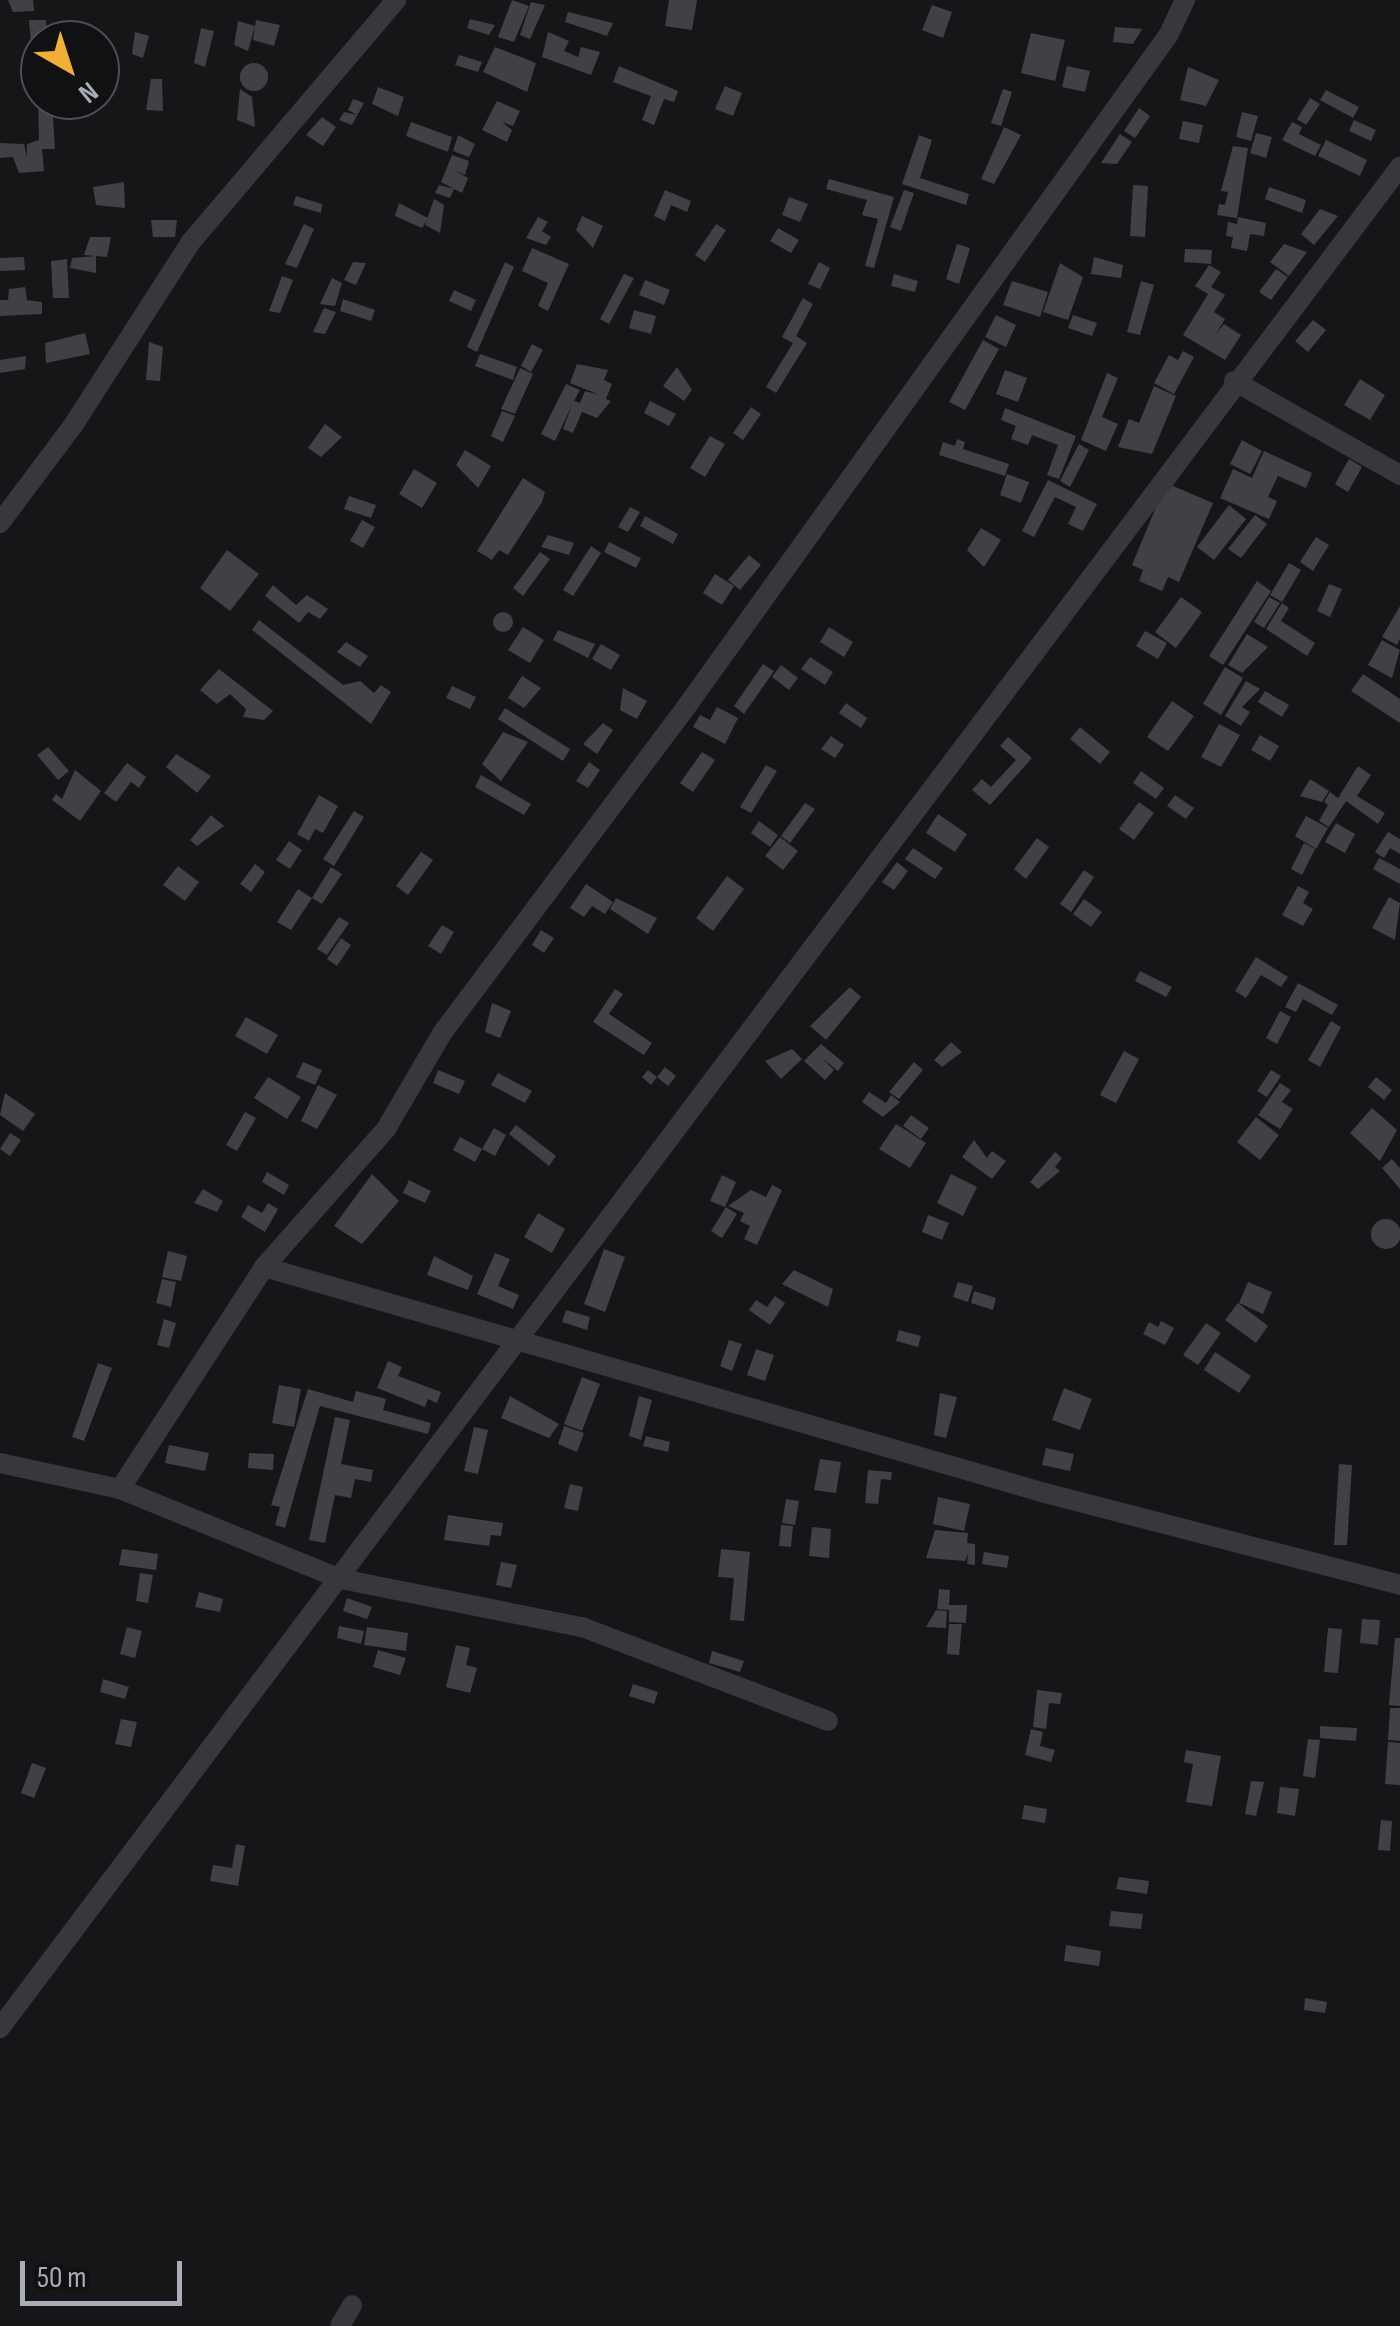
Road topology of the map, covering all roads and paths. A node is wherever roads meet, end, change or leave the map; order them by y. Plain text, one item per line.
1 (396, 0) edge
2 (1185, 0) edge
3 (1400, 167) edge
4 (1234, 381) junction
5 (1397, 468) edge
6 (0, 523) edge
7 (264, 1268) junction
8 (518, 1344) junction
9 (0, 1463) edge
10 (120, 1490) junction
11 (341, 1578) junction
12 (1400, 1585) edge
13 (828, 1721) dead end
14 (0, 2028) edge
15 (352, 2306) dead end
16 (340, 2326) edge

1 - 6 street
2 - 7 street
3 - 4 street
4 - 5 street
4 - 8 street
7 - 8 street
7 - 10 street
8 - 11 street
8 - 12 street
9 - 10 street
10 - 11 street
11 - 13 street
11 - 14 street
15 - 16 street

